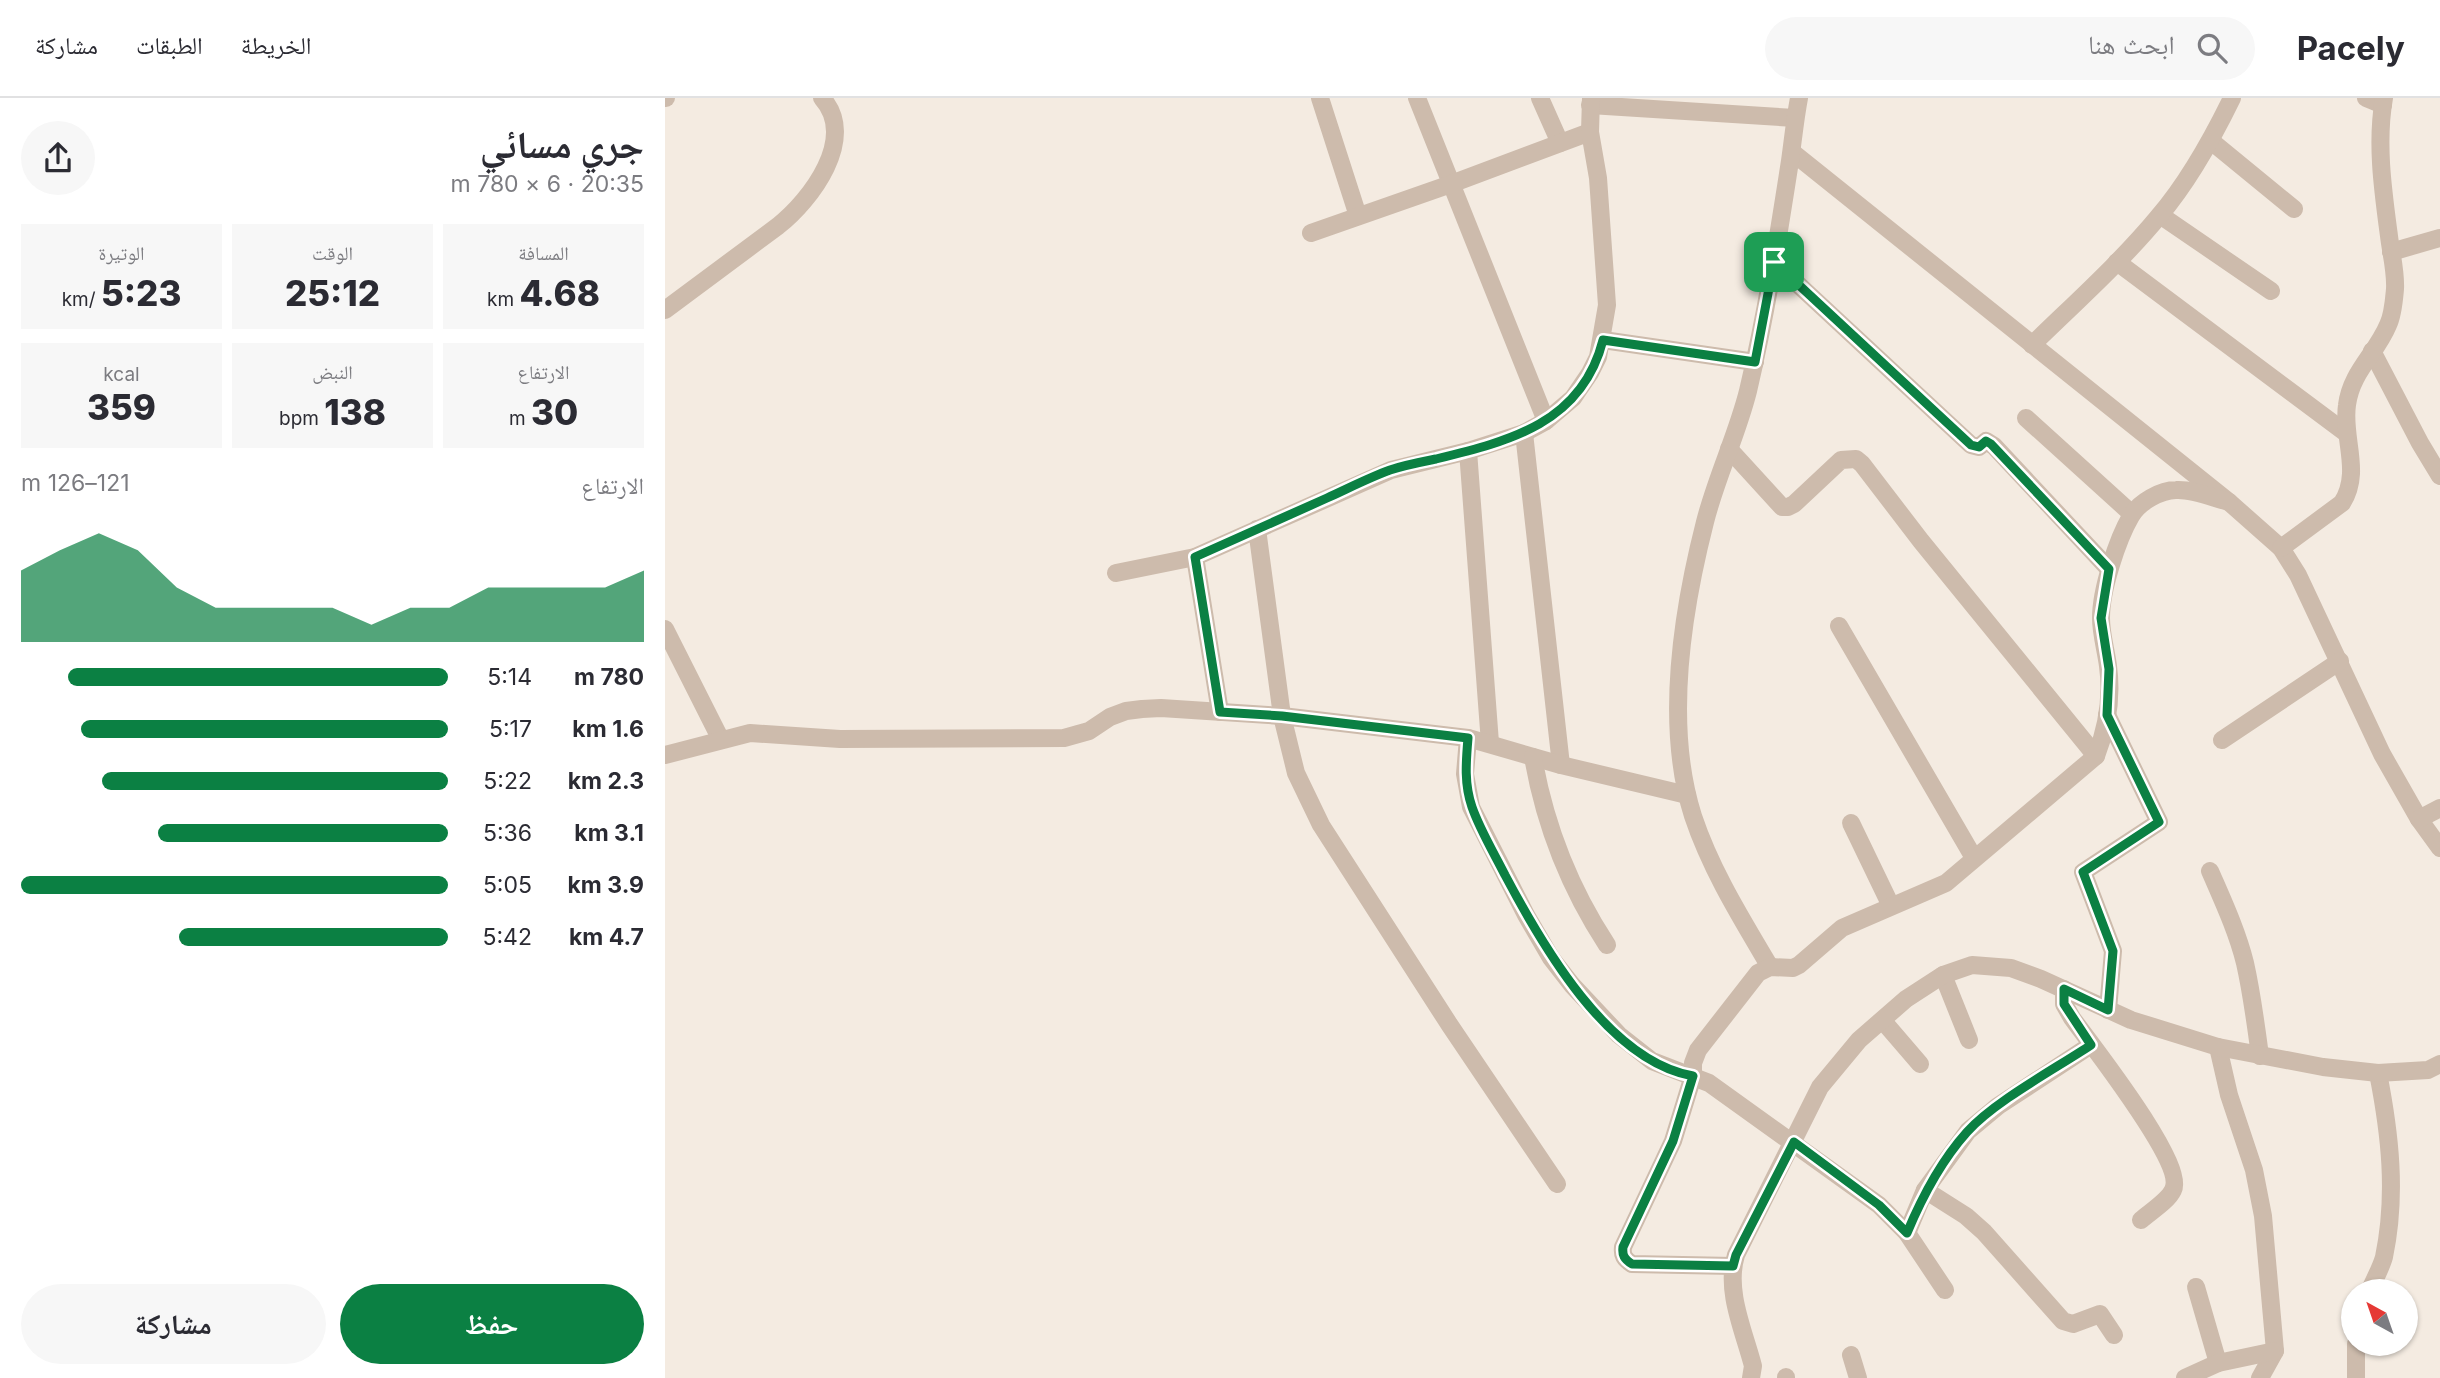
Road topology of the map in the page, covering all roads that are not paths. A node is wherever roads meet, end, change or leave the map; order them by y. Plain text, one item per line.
1 (822, 98) edge
2 (1320, 98) edge
3 (1417, 98) edge
4 (1540, 98) edge
5 (1799, 98) edge
6 (2232, 98) edge
7 (2377, 100) edge
8 (1591, 102) edge
9 (1795, 118) junction
10 (1590, 132) junction
11 (2211, 141) junction
12 (1560, 144) junction
13 (1791, 152) junction
14 (1451, 184) junction
15 (2294, 209) dead end
16 (2161, 215) junction
17 (1358, 216) junction
18 (1311, 233) dead end
19 (2440, 238) edge
20 (2391, 253) junction
21 (1774, 262) junction
22 (2117, 262) junction
23 (2271, 291) dead end
24 (665, 310) edge
25 (1603, 340) junction
26 (2032, 345) junction
27 (2372, 351) junction
28 (1755, 362) junction
29 (2027, 418) dead end
30 (1546, 421) junction
31 (1524, 433) junction
32 (2346, 433) junction
33 (1729, 449) junction
34 (1468, 451) junction
35 (2440, 476) edge
36 (2229, 502) junction
37 (2132, 514) junction
38 (1257, 529) junction
39 (2281, 548) junction
40 (1195, 557) junction
41 (2109, 569) junction
42 (1116, 573) dead end
43 (1839, 626) dead end
44 (665, 629) edge
45 (2340, 661) junction
46 (1220, 712) junction
47 (2107, 715) junction
48 (1282, 716) junction
49 (1468, 738) junction
50 (721, 740) junction
51 (2222, 740) dead end
52 (1490, 743) junction
53 (665, 755) edge
54 (2096, 756) junction
55 (1533, 757) junction
56 (1560, 765) junction
57 (1688, 795) junction
58 (2440, 808) edge
59 (2419, 819) junction
60 (1851, 823) dead end
61 (2440, 848) edge
62 (1975, 858) junction
63 (2210, 871) dead end
64 (1891, 906) junction
65 (1607, 946) dead end
66 (1770, 967) junction
67 (1943, 975) junction
68 (2064, 989) junction
69 (2108, 1010) junction
70 (1883, 1021) junction
71 (1969, 1040) dead end
72 (2091, 1045) junction
73 (2218, 1048) junction
74 (2260, 1056) junction
75 (1920, 1064) dead end
76 (2440, 1064) edge
77 (2378, 1073) junction
78 (1693, 1076) junction
79 (1794, 1142) junction
80 (1557, 1184) dead end
81 (1925, 1190) junction
82 (2141, 1220) dead end
83 (1907, 1233) junction
84 (1733, 1266) junction
85 (2375, 1279) edge
86 (2196, 1287) dead end
87 (1945, 1290) dead end
88 (2114, 1335) dead end
89 (2275, 1351) junction
90 (1851, 1355) dead end
91 (2356, 1356) edge
92 (2218, 1363) junction
93 (1751, 1378) edge
94 (1857, 1378) edge
95 (2185, 1378) edge
96 (2260, 1378) edge
97 (2356, 1378) edge

1 - 24 street
2 - 17 street
3 - 14 street
4 - 12 street
5 - 9 street
6 - 11 street
7 - 20 street
8 - 9 street
8 - 10 street
9 - 13 street
10 - 12 street
10 - 25 street
11 - 15 street
11 - 16 street
12 - 14 street
13 - 21 street
13 - 26 street
14 - 17 street
14 - 30 street
16 - 22 street
16 - 23 street
17 - 18 street
19 - 20 street
20 - 27 street
21 - 28 street
21 - 41 street
22 - 26 street
22 - 32 street
25 - 28 street
25 - 30 street
26 - 36 street
27 - 32 street
27 - 35 street
28 - 33 street
29 - 37 street
30 - 31 street
31 - 34 street
31 - 56 street
32 - 39 street
33 - 54 street
33 - 57 street
34 - 38 street
34 - 52 street
36 - 37 street
36 - 39 street
37 - 41 street
38 - 40 street
38 - 48 street
39 - 45 street
40 - 42 street
40 - 46 street
41 - 47 street
43 - 62 street
44 - 50 street
45 - 51 street
45 - 59 street
46 - 48 street
46 - 50 street
47 - 54 street
47 - 69 street
48 - 49 street
48 - 80 street
49 - 52 street
49 - 78 street
50 - 53 street
52 - 55 street
54 - 62 street
55 - 56 street
55 - 65 street
56 - 57 street
57 - 66 street
58 - 59 street
59 - 61 street
60 - 64 street
62 - 64 street
63 - 74 street
64 - 66 street
66 - 78 street
67 - 68 street
67 - 70 street
67 - 71 street
68 - 69 street
68 - 72 street
69 - 73 street
70 - 75 street
70 - 79 street
72 - 81 street
72 - 82 street
73 - 74 street
73 - 89 street
74 - 77 street
76 - 77 street
77 - 85 street
78 - 79 street
78 - 84 street
79 - 83 street
79 - 84 street
81 - 83 street
81 - 88 street
83 - 87 street
84 - 93 street
86 - 92 street
89 - 92 street
89 - 96 street
90 - 94 street
91 - 97 street
92 - 95 street

